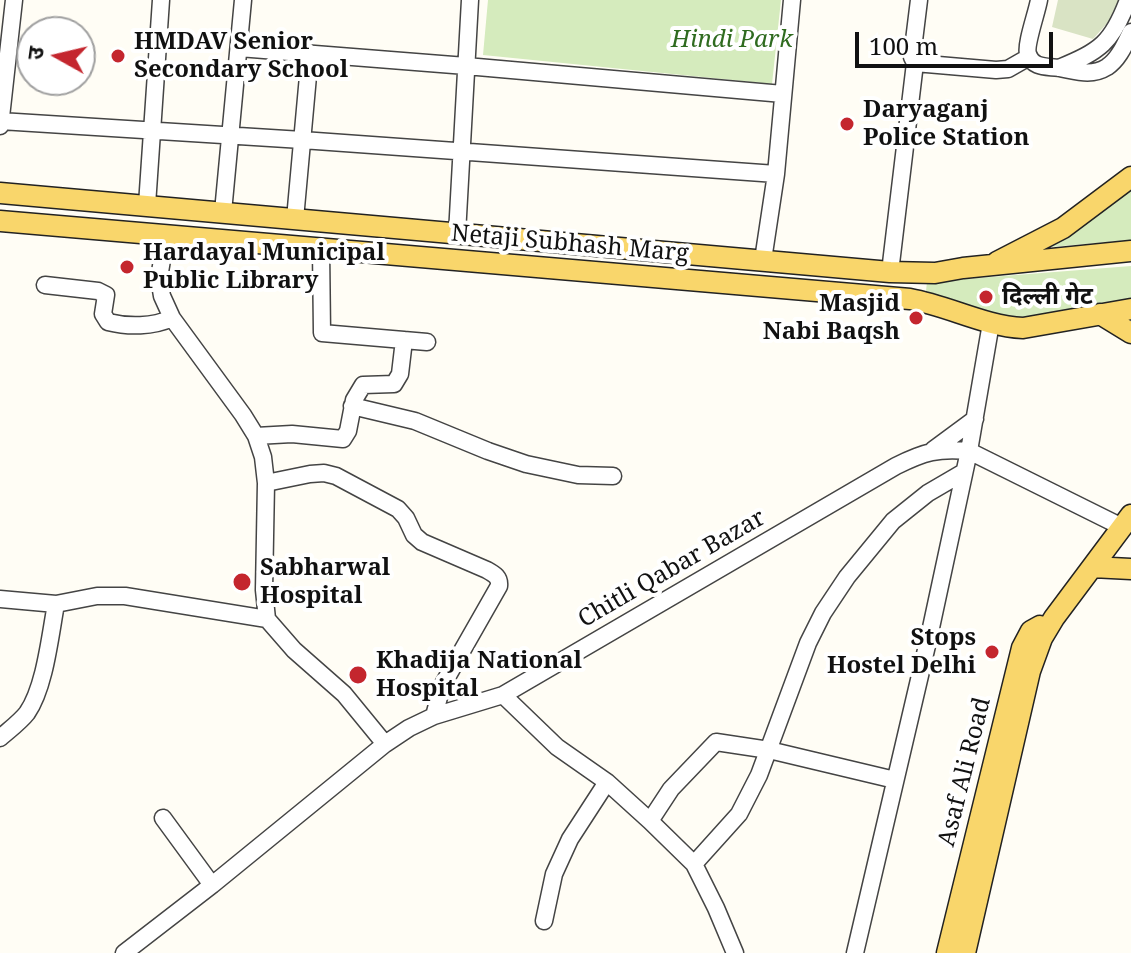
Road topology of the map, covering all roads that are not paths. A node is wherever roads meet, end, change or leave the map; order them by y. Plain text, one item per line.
1 (14, 0) edge
2 (161, 0) edge
3 (243, 0) edge
4 (470, 0) edge
5 (792, 0) edge
6 (919, 0) edge
7 (1039, 0) edge
8 (1128, 0) edge
9 (1131, 32) edge
10 (239, 48) junction
11 (310, 54) junction
12 (1029, 57) junction
13 (915, 63) junction
14 (466, 66) junction
15 (1059, 68) junction
16 (783, 94) junction
17 (0, 123) edge
18 (151, 131) junction
19 (230, 136) junction
20 (302, 140) junction
21 (461, 152) junction
22 (776, 174) junction
23 (1131, 177) edge
24 (0, 193) edge
25 (147, 205) junction
26 (223, 212) junction
27 (295, 219) junction
28 (0, 221) edge
29 (457, 234) junction
30 (166, 236) junction
31 (321, 249) junction
32 (1131, 251) edge
33 (763, 260) junction
34 (990, 265) junction
35 (890, 272) junction
36 (45, 285) dead end
37 (1131, 309) edge
38 (1100, 314) junction
39 (172, 318) junction
40 (991, 323) junction
41 (1131, 333) edge
42 (404, 340) junction
43 (427, 342) dead end
44 (352, 406) junction
45 (975, 419) junction
46 (256, 436) junction
47 (932, 451) junction
48 (969, 451) junction
49 (964, 472) junction
50 (613, 476) dead end
51 (266, 483) junction
52 (1127, 521) edge
53 (1092, 567) junction
54 (1131, 569) edge
55 (0, 599) edge
56 (56, 604) junction
57 (1054, 618) junction
58 (267, 619) junction
59 (503, 695) junction
60 (434, 716) junction
61 (0, 738) edge
62 (385, 744) junction
63 (769, 750) junction
64 (895, 780) junction
65 (607, 782) junction
66 (163, 818) dead end
67 (650, 821) junction
68 (694, 864) junction
69 (212, 885) junction
70 (544, 921) dead end
71 (124, 953) edge
72 (735, 953) edge
73 (855, 953) edge
74 (947, 953) edge
75 (965, 953) edge

1 - 17 street
2 - 18 street
3 - 10 street
4 - 14 street
5 - 16 street
6 - 13 street
7 - 12 street
8 - 15 street
9 - 15 street
10 - 11 street
10 - 19 street
11 - 14 street
11 - 20 street
12 - 13 street
12 - 15 street
13 - 35 street
14 - 16 street
14 - 21 street
16 - 22 street
17 - 18 street
18 - 19 street
18 - 25 street
19 - 20 street
19 - 26 street
20 - 21 street
20 - 27 street
21 - 22 street
21 - 29 street
22 - 33 street
23 - 34 main road
24 - 25 main road, Netaji Subhash Marg
25 - 26 main road, Netaji Subhash Marg
26 - 27 main road, Netaji Subhash Marg
27 - 29 main road, Netaji Subhash Marg
28 - 30 main road, Netaji Subhash Marg
29 - 33 main road, Netaji Subhash Marg
30 - 31 main road, Netaji Subhash Marg
30 - 39 street
31 - 40 main road, Netaji Subhash Marg
31 - 42 street
32 - 34 main road, Netaji Subhash Marg
33 - 35 main road, Netaji Subhash Marg
34 - 35 main road, Netaji Subhash Marg
36 - 39 street
37 - 38 main road, Netaji Subhash Marg
38 - 40 main road, Netaji Subhash Marg
38 - 41 main road
39 - 46 street
40 - 45 street
42 - 43 street
42 - 44 street
44 - 46 street
44 - 50 street
45 - 47 street
45 - 48 street
46 - 51 street
47 - 48 street, Chitli Qabar Bazar
47 - 59 street, Chitli Qabar Bazar
48 - 49 street
48 - 52 street, Chitli Qabar Bazar
49 - 63 street
49 - 64 street
51 - 58 street
51 - 60 street
52 - 53 main road, Asaf Ali Road
53 - 54 main road
53 - 57 main road, Asaf Ali Road
55 - 56 street
56 - 58 street
56 - 61 street
57 - 74 main road, Asaf Ali Road
57 - 75 main road, Asaf Ali Road
58 - 62 street
59 - 60 street, Chitli Qabar Bazar
59 - 65 street
60 - 62 street, Chitli Qabar Bazar
62 - 69 street, Chitli Qabar Bazar
63 - 64 street
63 - 67 street
63 - 68 street
64 - 73 street
65 - 67 street
65 - 70 street
66 - 69 street
67 - 68 street
68 - 72 street
69 - 71 street, Chitli Qabar Bazar

